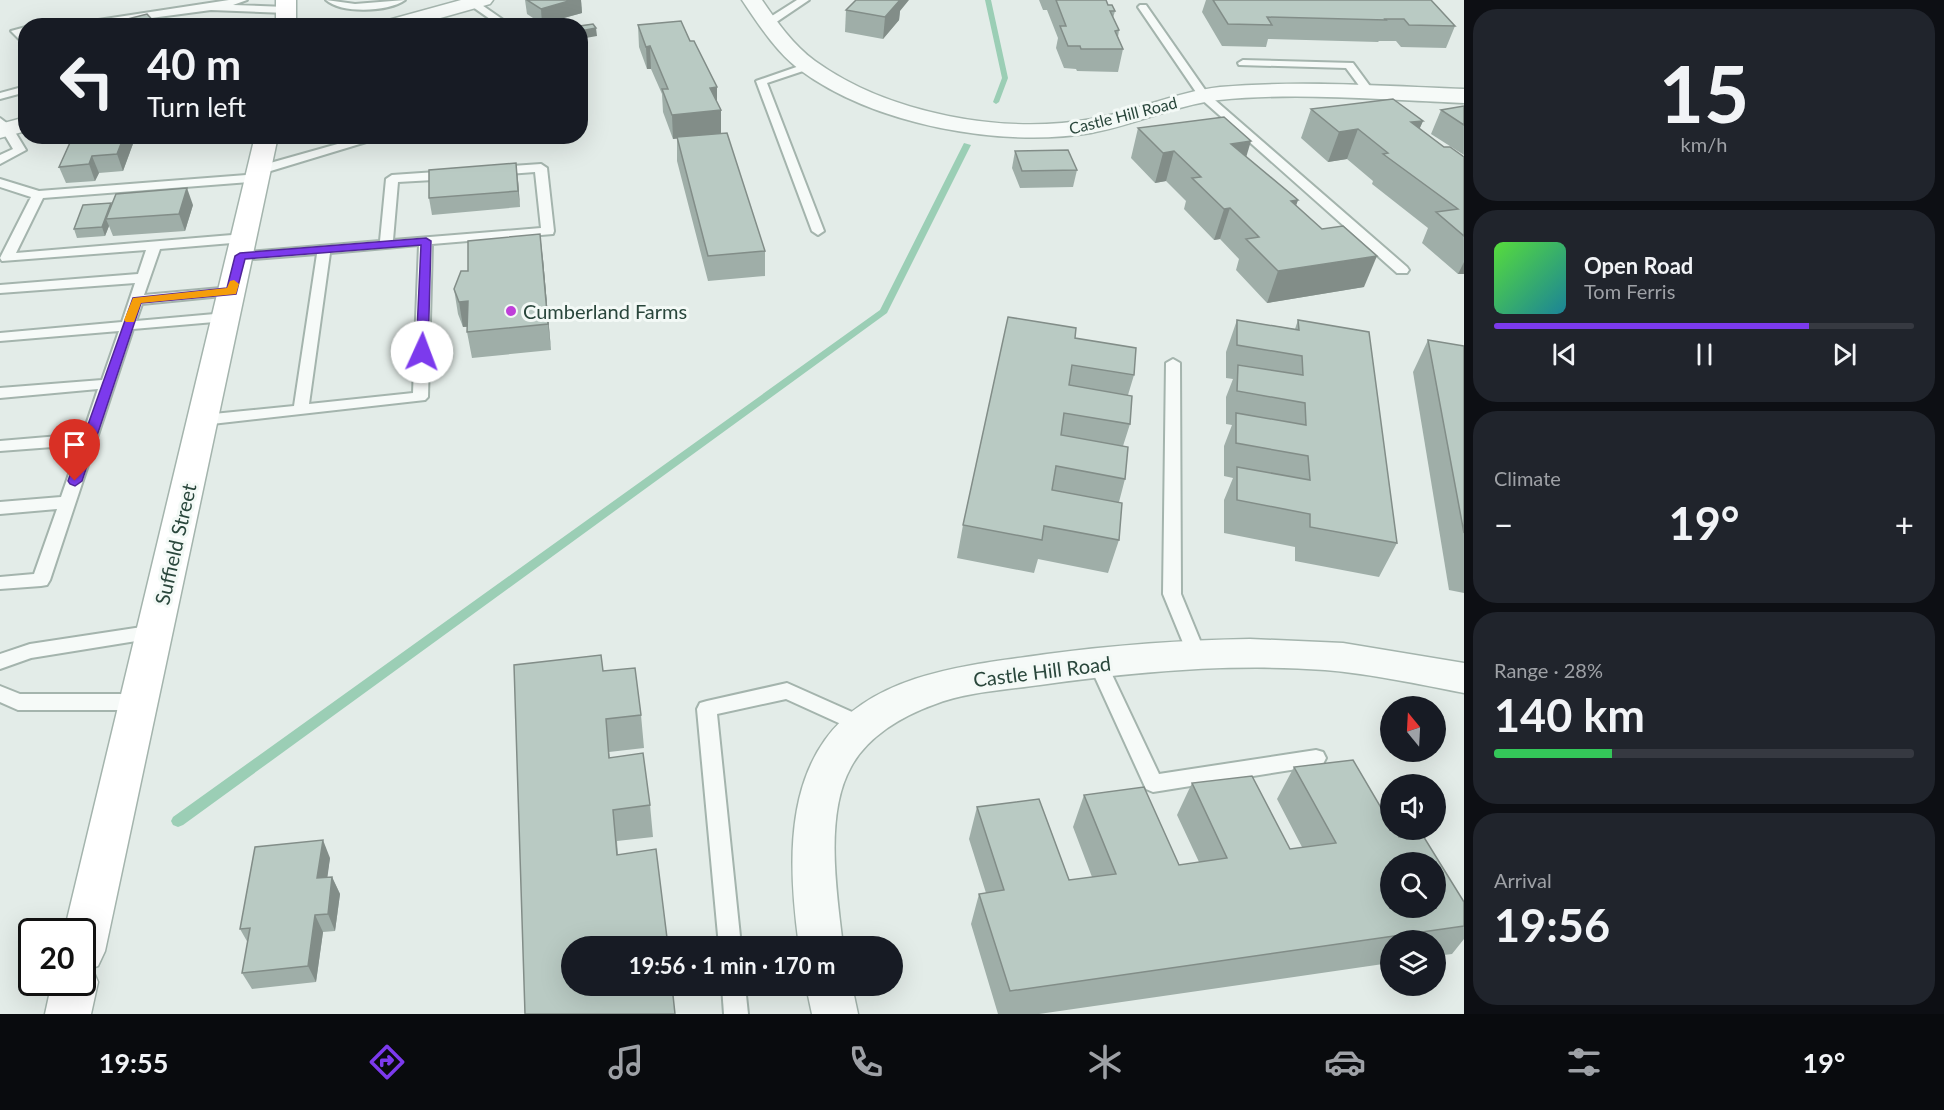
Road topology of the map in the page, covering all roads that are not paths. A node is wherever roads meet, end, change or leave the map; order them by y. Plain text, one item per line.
1 (242, 0) edge
2 (331, 0) edge
3 (400, 0) edge
4 (752, 0) edge
5 (804, 0) edge
6 (478, 1) edge
7 (1143, 7) dead end
8 (207, 11) junction
9 (286, 12) edge
10 (140, 18) edge
11 (417, 18) edge
12 (498, 18) edge
13 (768, 23) junction
14 (1243, 63) dead end
15 (808, 66) junction
16 (18, 91) edge
17 (1370, 93) junction
18 (0, 96) edge
19 (1204, 96) junction
20 (1464, 96) edge
21 (8, 126) edge
22 (265, 144) edge
23 (356, 144) edge
24 (0, 160) edge
25 (483, 172) edge
26 (460, 174) edge
27 (259, 175) junction
28 (0, 183) edge
29 (38, 195) junction
30 (818, 231) dead end
31 (426, 241) junction
32 (387, 244) junction
33 (154, 247) junction
34 (242, 247) junction
35 (324, 249) junction
36 (1402, 270) dead end
37 (144, 278) junction
38 (0, 289) edge
39 (137, 300) junction
40 (229, 304) junction
41 (127, 327) junction
42 (0, 337) edge
43 (1173, 363) dead end
44 (107, 384) junction
45 (0, 393) edge
46 (301, 410) junction
47 (203, 420) junction
48 (89, 439) junction
49 (0, 446) edge
50 (68, 502) junction
51 (0, 508) edge
52 (0, 583) edge
53 (155, 632) junction
54 (1197, 655) junction
55 (0, 662) edge
56 (1098, 663) junction
57 (1464, 678) edge
58 (0, 694) edge
59 (139, 702) junction
60 (863, 726) junction
61 (1316, 758) dead end
62 (90, 918) edge
63 (729, 936) edge
64 (820, 936) edge
65 (72, 996) edge
66 (735, 996) edge
67 (831, 996) edge
68 (68, 1014) edge
69 (736, 1014) edge
70 (835, 1014) edge

1 - 8 lane
2 - 3 lane
4 - 13 street, Castle Hill Road
5 - 13 lane
6 - 11 street
6 - 12 lane
7 - 19 lane
8 - 9 lane
8 - 10 lane
13 - 15 street, Castle Hill Road
14 - 17 lane
15 - 19 street, Castle Hill Road
15 - 30 lane
16 - 18 lane
17 - 19 street, Castle Hill Road
17 - 20 street, Castle Hill Road
19 - 36 lane
21 - 24 lane
22 - 27 main road, Suffield Street
23 - 27 lane
25 - 31 lane
26 - 32 lane
27 - 29 lane
27 - 34 main road, Suffield Street
28 - 29 lane
29 - 33 lane
31 - 32 lane
31 - 46 lane
32 - 35 lane
33 - 34 lane
33 - 37 lane
34 - 35 lane
34 - 40 main road, Suffield Street
35 - 46 lane
37 - 38 lane
37 - 39 lane
39 - 40 lane
39 - 41 lane
40 - 41 lane
40 - 47 main road, Suffield Street
41 - 42 lane
41 - 44 lane
43 - 54 lane
44 - 45 lane
44 - 48 lane
46 - 47 lane
47 - 53 main road, Suffield Street
48 - 49 lane
48 - 50 lane
50 - 51 lane
50 - 52 lane
53 - 55 lane
53 - 59 main road, Suffield Street
54 - 56 street, Castle Hill Road
54 - 57 street, Castle Hill Road
56 - 60 street, Castle Hill Road
56 - 61 lane
58 - 59 lane
59 - 62 main road, Suffield Street
60 - 63 lane
60 - 64 street, Castle Hill Road
65 - 68 main road
66 - 69 lane
67 - 70 street

